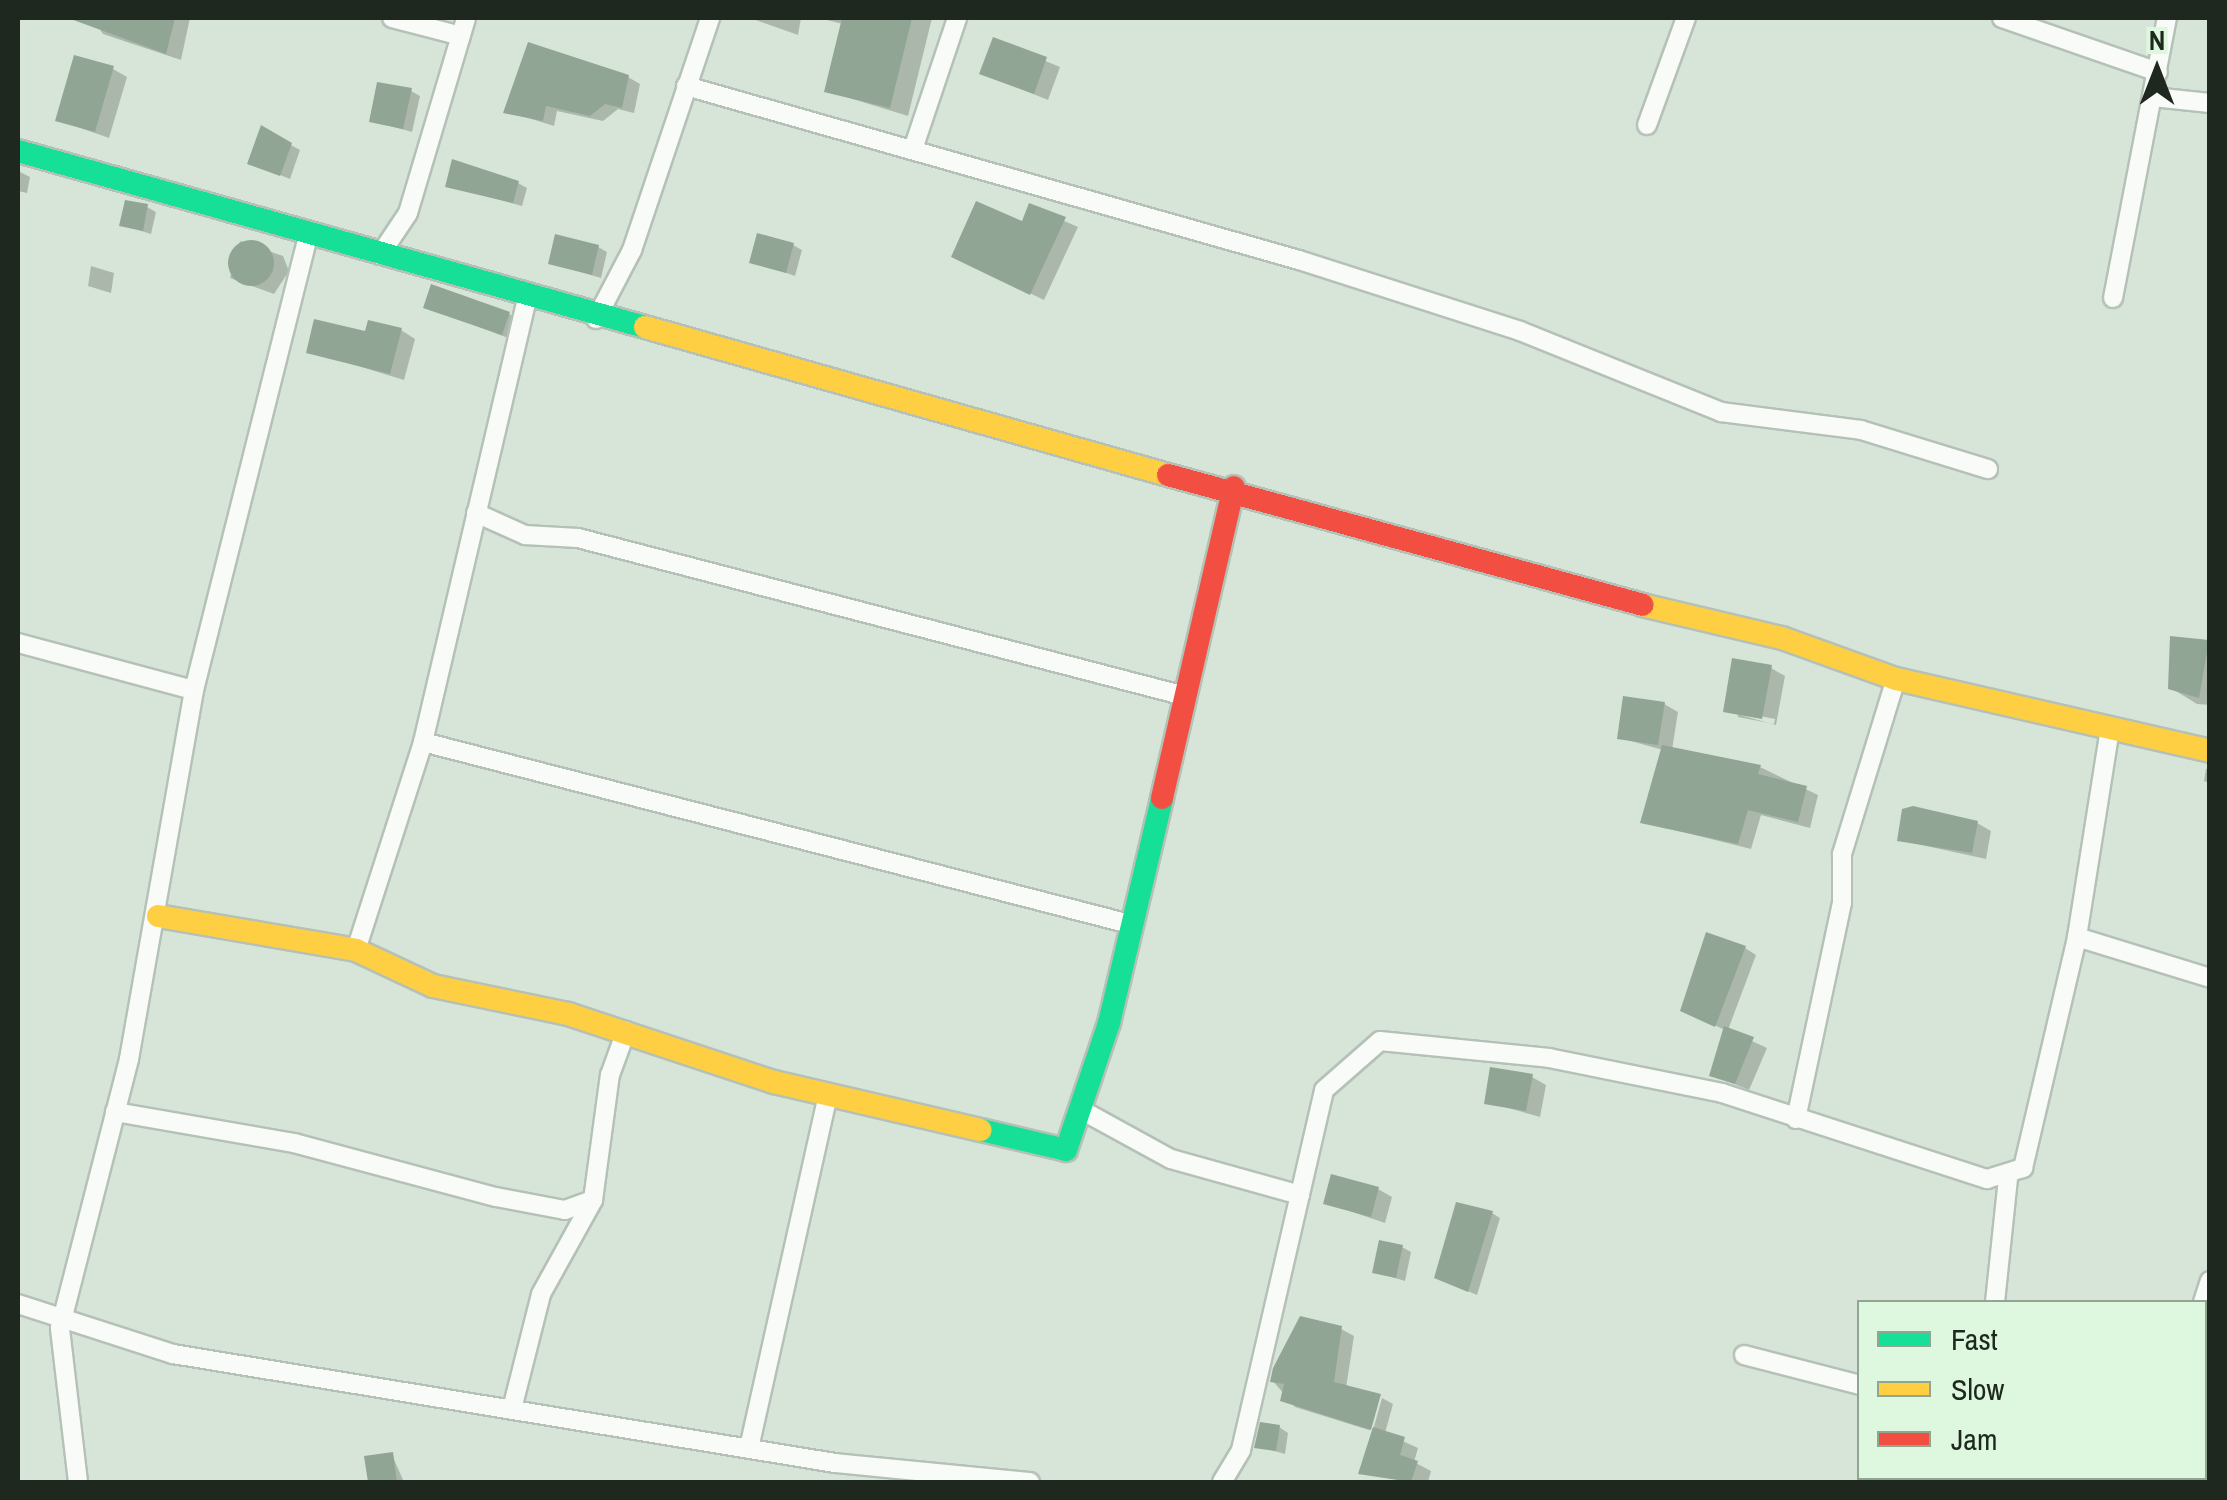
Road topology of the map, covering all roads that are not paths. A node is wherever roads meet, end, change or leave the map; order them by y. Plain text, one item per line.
1 (392, 18) edge
2 (710, 18) edge
3 (957, 18) edge
4 (1686, 18) edge
5 (2002, 18) edge
6 (2167, 18) edge
7 (464, 27) edge
8 (2158, 72) junction
9 (686, 86) junction
10 (2153, 97) junction
11 (2210, 102) edge
12 (1647, 125) dead end
13 (914, 146) junction
14 (18, 151) edge
15 (309, 232) junction
16 (380, 255) junction
17 (2113, 298) dead end
18 (527, 300) junction
19 (596, 319) junction
20 (1988, 469) dead end
21 (1234, 487) junction
22 (476, 513) junction
23 (18, 643) edge
24 (1896, 679) junction
25 (194, 690) junction
26 (1185, 696) junction
27 (2110, 729) junction
28 (422, 742) junction
29 (2210, 751) edge
30 (158, 916) junction
31 (1130, 924) junction
32 (2077, 937) junction
33 (356, 950) junction
34 (2210, 978) edge
35 (626, 1031) junction
36 (828, 1096) junction
37 (115, 1112) junction
38 (1085, 1112) junction
39 (1796, 1119) junction
40 (2008, 1179) junction
41 (1300, 1195) junction
42 (593, 1200) junction
43 (1995, 1300) edge
44 (18, 1304) edge
45 (64, 1321) junction
46 (1744, 1355) dead end
47 (1857, 1384) edge
48 (513, 1406) junction
49 (750, 1448) junction
50 (1022, 1481) edge
51 (78, 1482) edge
52 (1222, 1482) edge

1 - 7 street
2 - 9 street
3 - 13 street
4 - 12 street
5 - 8 street
6 - 8 street
7 - 16 street
8 - 10 street
9 - 13 street
9 - 19 street
10 - 11 street
10 - 17 street
13 - 20 street
14 - 15 street
15 - 16 street
15 - 25 street
16 - 18 street
18 - 19 street
18 - 22 street
19 - 21 street
21 - 24 street
21 - 26 street
22 - 26 street
22 - 28 street
23 - 25 street
24 - 27 street
24 - 39 street
25 - 30 street
26 - 31 street
27 - 29 street
27 - 32 street
28 - 31 street
28 - 33 street
30 - 33 street
30 - 37 street
31 - 38 street
32 - 34 street
32 - 40 street
33 - 35 street
35 - 36 street
35 - 42 street
36 - 38 street
36 - 49 street
37 - 42 street
37 - 45 street
38 - 41 street
39 - 40 street
39 - 41 street
40 - 43 street
41 - 52 street
42 - 48 street
44 - 45 street
45 - 48 street
45 - 51 street
46 - 47 street
48 - 49 street
49 - 50 street

